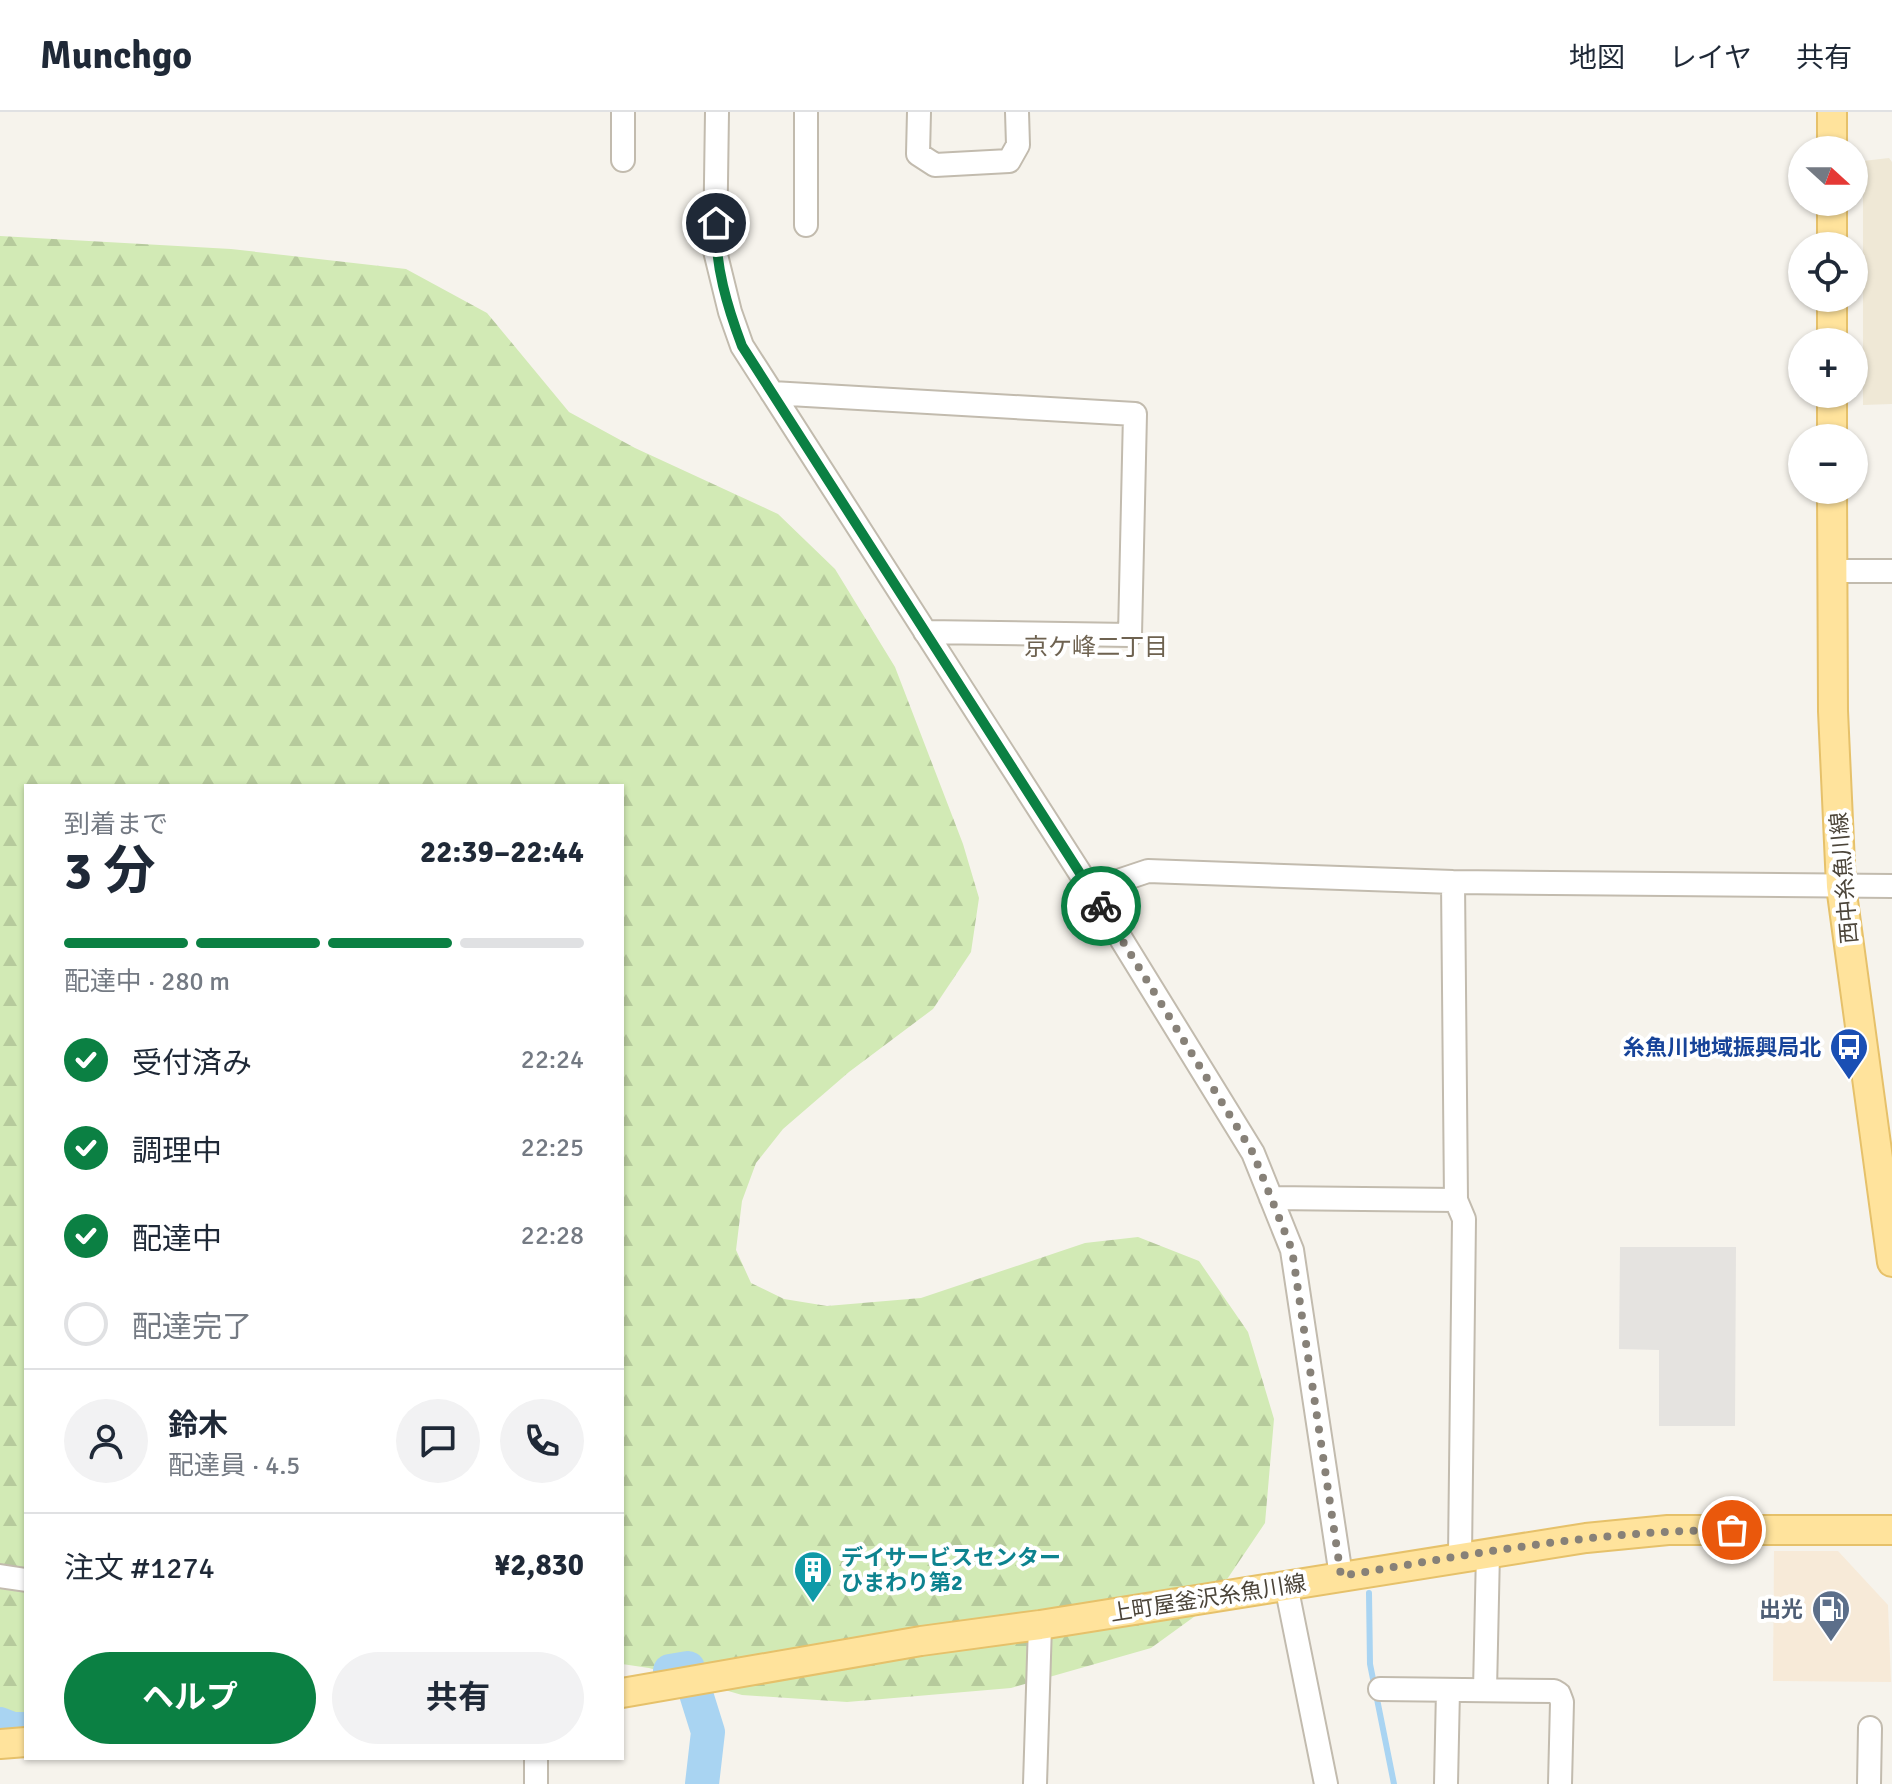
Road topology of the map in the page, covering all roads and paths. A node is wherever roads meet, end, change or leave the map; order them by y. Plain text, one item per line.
1 (623, 112) edge
2 (717, 112) edge
3 (806, 112) edge
4 (919, 112) edge
5 (1017, 112) edge
6 (1832, 112) edge
7 (1832, 136) edge
8 (623, 160) dead end
9 (806, 225) dead end
10 (772, 393) junction
11 (1832, 504) edge
12 (1832, 571) junction
13 (1892, 571) edge
14 (925, 632) junction
15 (1453, 882) junction
16 (1841, 886) junction
17 (1892, 886) edge
18 (1091, 890) junction
19 (1888, 1197) edge
20 (1271, 1198) junction
21 (1456, 1200) junction
22 (1892, 1262) edge
23 (1892, 1530) edge
24 (1474, 1554) junction
25 (0, 1576) edge
26 (1341, 1576) junction
27 (24, 1580) edge
28 (1286, 1585) junction
29 (1040, 1625) junction
30 (1380, 1689) dead end
31 (1448, 1690) junction
32 (1485, 1690) junction
33 (624, 1693) edge
34 (1870, 1728) dead end
35 (24, 1742) edge
36 (0, 1744) edge
37 (536, 1760) edge
38 (536, 1784) edge
39 (1035, 1784) edge
40 (1326, 1784) edge
41 (1446, 1784) edge
42 (1560, 1784) edge
43 (1869, 1784) edge

1 - 8 street
2 - 10 street
3 - 9 street
4 - 5 street
6 - 7 main road
10 - 14 street
10 - 14 street
11 - 12 main road, 西中糸魚川線
12 - 13 street
12 - 16 main road, 西中糸魚川線
14 - 18 street
15 - 16 street
15 - 18 street
15 - 21 street
16 - 17 street
16 - 19 main road, 西中糸魚川線
18 - 20 street
19 - 22 main road, 西中糸魚川線
20 - 21 street
20 - 26 street
21 - 24 street
23 - 24 main road, 上町屋釜沢糸魚川線
24 - 26 main road, 上町屋釜沢糸魚川線
24 - 32 street
25 - 27 street
26 - 28 main road, 上町屋釜沢糸魚川線
28 - 29 main road, 上町屋釜沢糸魚川線
28 - 40 street
29 - 33 main road, 上町屋釜沢糸魚川線
29 - 39 street
30 - 31 street
31 - 32 street
31 - 41 street
32 - 42 street
34 - 43 street
35 - 36 main road
37 - 38 street

